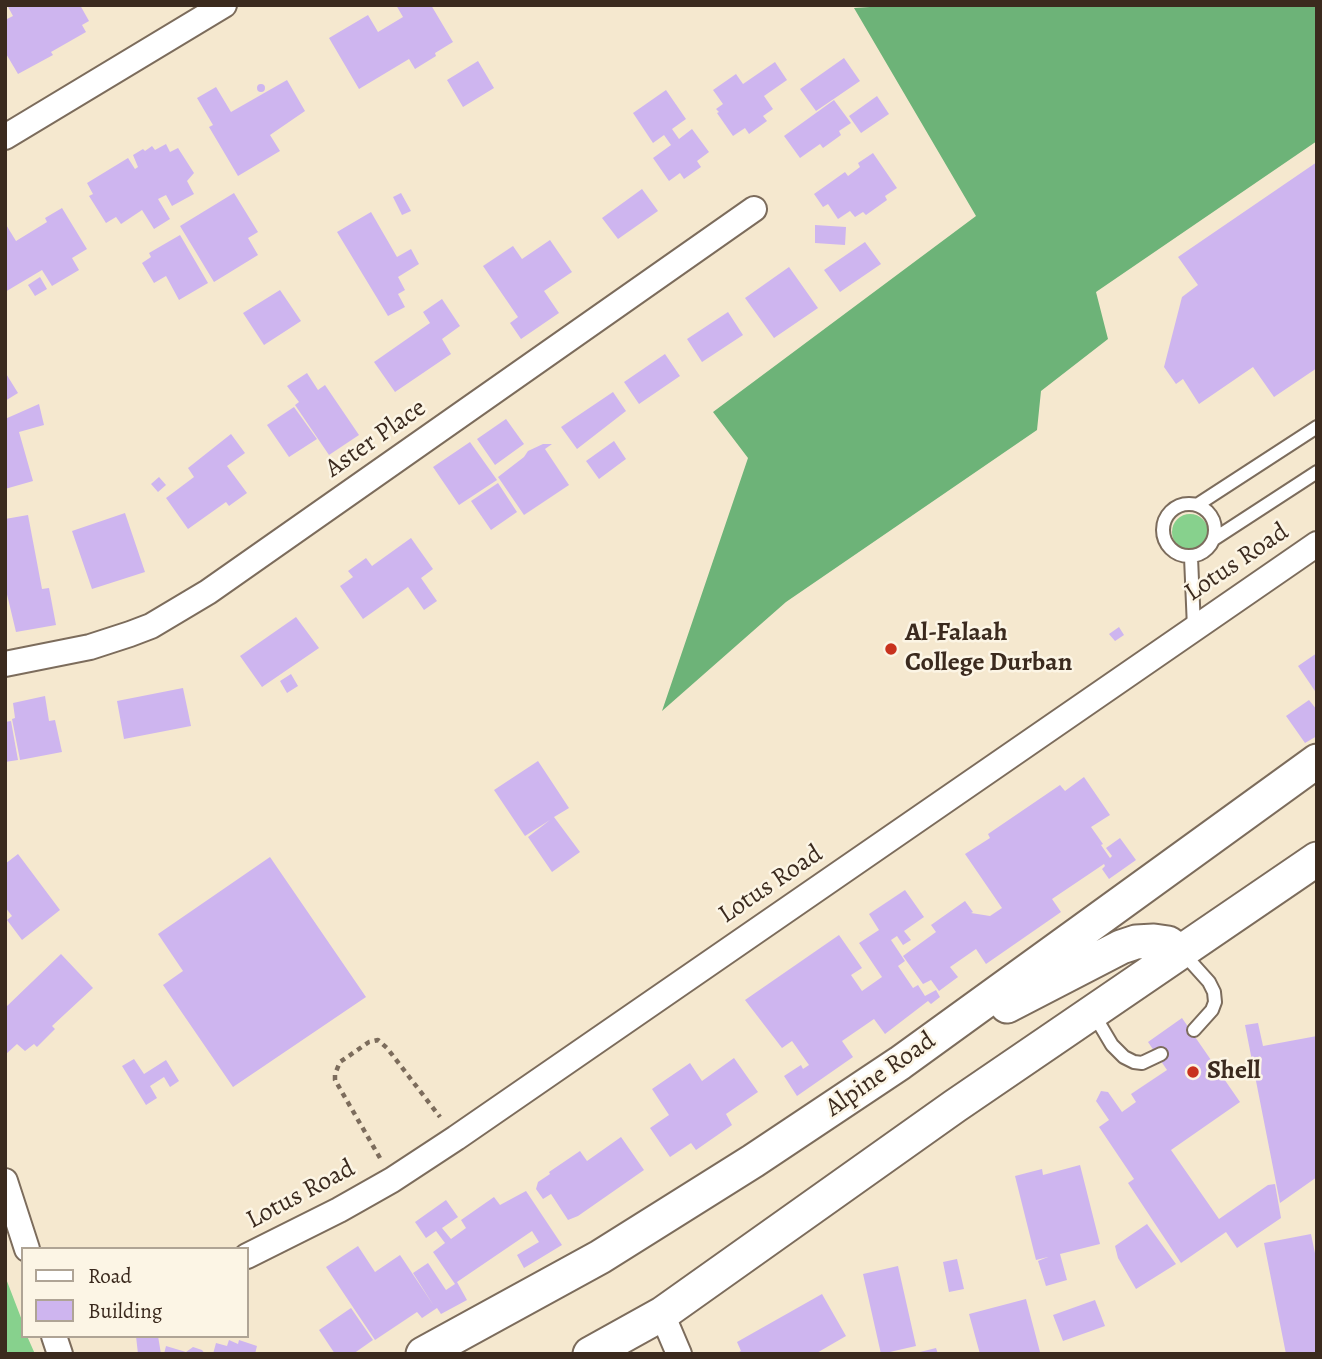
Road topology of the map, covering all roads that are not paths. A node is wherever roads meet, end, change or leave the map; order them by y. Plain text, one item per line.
1 (224, 5) edge
2 (5, 137) edge
3 (754, 209) dead end
4 (1317, 427) edge
5 (1317, 472) edge
6 (1197, 505) junction
7 (1214, 539) junction
8 (1317, 544) edge
9 (1191, 557) junction
10 (1194, 628) junction
11 (5, 664) edge
12 (1317, 761) edge
13 (1317, 859) edge
14 (1181, 952) junction
15 (1093, 1013) junction
16 (1194, 1030) dead end
17 (1161, 1055) dead end
18 (900, 1063) junction
19 (5, 1181) edge
20 (26, 1247) edge
21 (248, 1256) edge
22 (662, 1314) junction
23 (423, 1354) edge
24 (590, 1354) edge
25 (679, 1354) edge

1 - 2 street
3 - 11 street, Aster Place
4 - 6 lane
5 - 7 lane
6 - 7 lane
6 - 9 lane
7 - 9 lane
8 - 10 street, Lotus Road
9 - 10 lane
10 - 21 street, Lotus Road
12 - 18 main road, Alpine Road
13 - 14 main road
14 - 15 main road
14 - 16 lane
14 - 18 main road
15 - 17 lane
15 - 22 main road
18 - 23 main road, Alpine Road
19 - 20 street
22 - 24 main road
22 - 25 street

